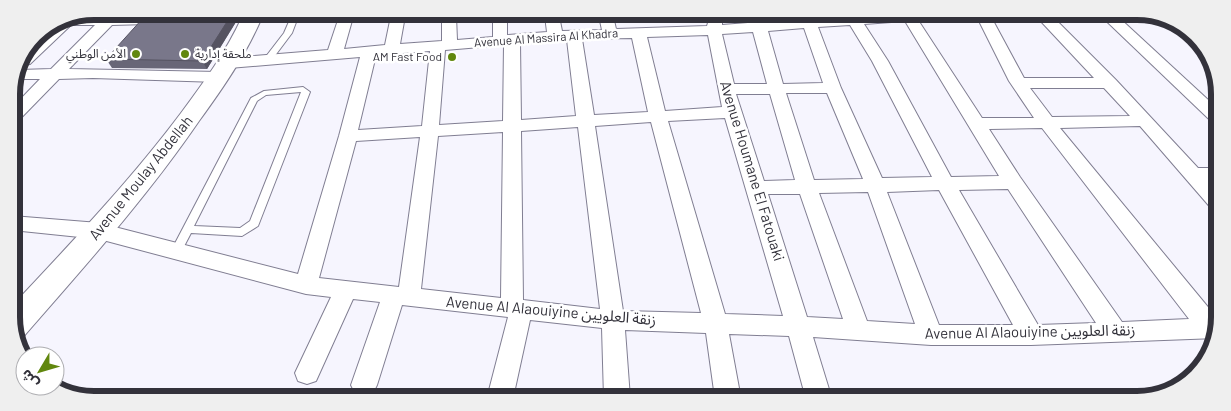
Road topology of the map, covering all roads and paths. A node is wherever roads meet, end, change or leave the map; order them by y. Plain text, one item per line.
1 (109, 20) edge
2 (126, 20) edge
3 (250, 20) edge
4 (293, 20) edge
5 (345, 20) edge
6 (397, 20) edge
7 (449, 20) edge
8 (501, 20) edge
9 (552, 20) edge
10 (607, 20) edge
11 (663, 20) edge
12 (839, 20) edge
13 (855, 20) edge
14 (919, 20) edge
15 (986, 20) edge
16 (1048, 20) edge
17 (1112, 20) edge
18 (143, 21) edge
19 (809, 22) junction
20 (715, 23) edge
21 (759, 26) junction
22 (667, 31) junction
23 (638, 32) junction
24 (610, 33) junction
25 (51, 35) edge
26 (574, 35) junction
27 (554, 36) junction
28 (506, 40) junction
29 (444, 44) junction
30 (36, 49) edge
31 (392, 49) junction
32 (369, 51) junction
33 (335, 54) junction
34 (268, 59) junction
35 (224, 70) junction
36 (55, 74) junction
37 (23, 75) edge
38 (1019, 83) junction
39 (1110, 84) junction
40 (833, 88) junction
41 (726, 89) junction
42 (776, 89) junction
43 (20, 109) edge
44 (732, 112) junction
45 (1211, 112) edge
46 (658, 117) junction
47 (587, 121) junction
48 (1145, 121) junction
49 (1047, 123) junction
50 (977, 124) junction
51 (513, 127) junction
52 (430, 132) junction
53 (348, 136) junction
54 (1211, 174) edge
55 (1193, 175) junction
56 (1013, 182) junction
57 (945, 183) junction
58 (875, 185) junction
59 (756, 188) junction
60 (807, 188) junction
61 (1211, 195) edge
62 (20, 224) edge
63 (188, 229) junction
64 (99, 231) junction
65 (176, 251) junction
66 (306, 285) junction
67 (346, 290) junction
68 (402, 296) junction
69 (516, 309) junction
70 (20, 318) edge
71 (613, 320) junction
72 (716, 324) junction
73 (1210, 325) edge
74 (796, 326) junction
75 (1210, 328) edge
76 (858, 329) junction
77 (1115, 331) junction
78 (931, 334) junction
79 (1031, 335) junction
80 (307, 373) dead end
81 (364, 385) dead end
82 (501, 391) edge
83 (617, 391) edge
84 (727, 391) edge
85 (816, 391) edge

1 - 36 street
2 - 18 street
3 - 35 street, Avenue Moulay Abdellah
4 - 34 lane
5 - 33 street
6 - 31 street
7 - 29 street
8 - 28 street
9 - 27 street
10 - 24 street
11 - 22 street
12 - 19 street, Avenue Al Massira Al Khadra
13 - 57 street
14 - 50 street
15 - 38 street
16 - 39 street
17 - 45 street
19 - 21 street, Avenue Al Massira Al Khadra
19 - 40 street
20 - 21 street, Avenue Al Massira Al Khadra
20 - 22 street, Avenue Al Massira Al Khadra
20 - 41 street, Avenue Houmane El Fatouaki
21 - 42 street
22 - 23 street, Avenue Al Massira Al Khadra
23 - 24 street, Avenue Al Massira Al Khadra
23 - 46 street
24 - 26 street, Avenue Al Massira Al Khadra
25 - 30 street
26 - 27 street, Avenue Al Massira Al Khadra
26 - 47 street
27 - 28 street, Avenue Al Massira Al Khadra
28 - 29 street, Avenue Al Massira Al Khadra
28 - 51 street
29 - 31 street, Avenue Al Massira Al Khadra
29 - 52 street
31 - 32 street, Avenue Al Massira Al Khadra
32 - 33 street, Avenue Al Massira Al Khadra
32 - 53 street
33 - 34 street, Avenue Al Massira Al Khadra
34 - 35 street, Avenue Al Massira Al Khadra
35 - 36 street, Avenue Al Massira Al Khadra
35 - 64 street, Avenue Moulay Abdellah
36 - 37 street, Avenue Al Massira Al Khadra
36 - 43 street
38 - 39 street
38 - 49 street
39 - 48 street
40 - 42 street
40 - 58 street
41 - 42 street
41 - 44 street, Avenue Houmane El Fatouaki
42 - 60 street
44 - 46 street
44 - 59 street, Avenue Houmane El Fatouaki
46 - 47 street
46 - 72 street
47 - 51 street
47 - 71 street
48 - 49 street
48 - 55 street
49 - 50 street
49 - 73 street
50 - 56 street
51 - 52 street
51 - 69 street
52 - 53 street
52 - 68 street
53 - 66 street
54 - 55 street
55 - 61 street
56 - 57 street
56 - 77 street
57 - 58 street
57 - 79 street
58 - 60 street
58 - 78 street
59 - 60 street
59 - 74 street, Avenue Houmane El Fatouaki
60 - 76 street
62 - 64 street, Avenue Al Alaouiyine زنقة العلويين
63 - 63 lane
63 - 65 lane
64 - 65 street, Avenue Al Alaouiyine زنقة العلويين
64 - 70 street, Avenue Moulay Abdellah
65 - 66 street, Avenue Al Alaouiyine زنقة العلويين
66 - 67 street, Avenue Al Alaouiyine زنقة العلويين
67 - 68 street, Avenue Al Alaouiyine زنقة العلويين
67 - 80 street
68 - 69 street, Avenue Al Alaouiyine زنقة العلويين
68 - 81 street
69 - 71 street, Avenue Al Alaouiyine زنقة العلويين
69 - 82 street
71 - 72 street, Avenue Al Alaouiyine زنقة العلويين
71 - 83 street
72 - 74 street, Avenue Al Alaouiyine زنقة العلويين
72 - 84 street
74 - 76 street, Avenue Al Alaouiyine زنقة العلويين
74 - 85 street, Avenue Houmane El Fatouaki
75 - 77 street, Avenue Al Alaouiyine زنقة العلويين
76 - 78 street, Avenue Al Alaouiyine زنقة العلويين
77 - 79 street, Avenue Al Alaouiyine زنقة العلويين
78 - 79 street, Avenue Al Alaouiyine زنقة العلويين

